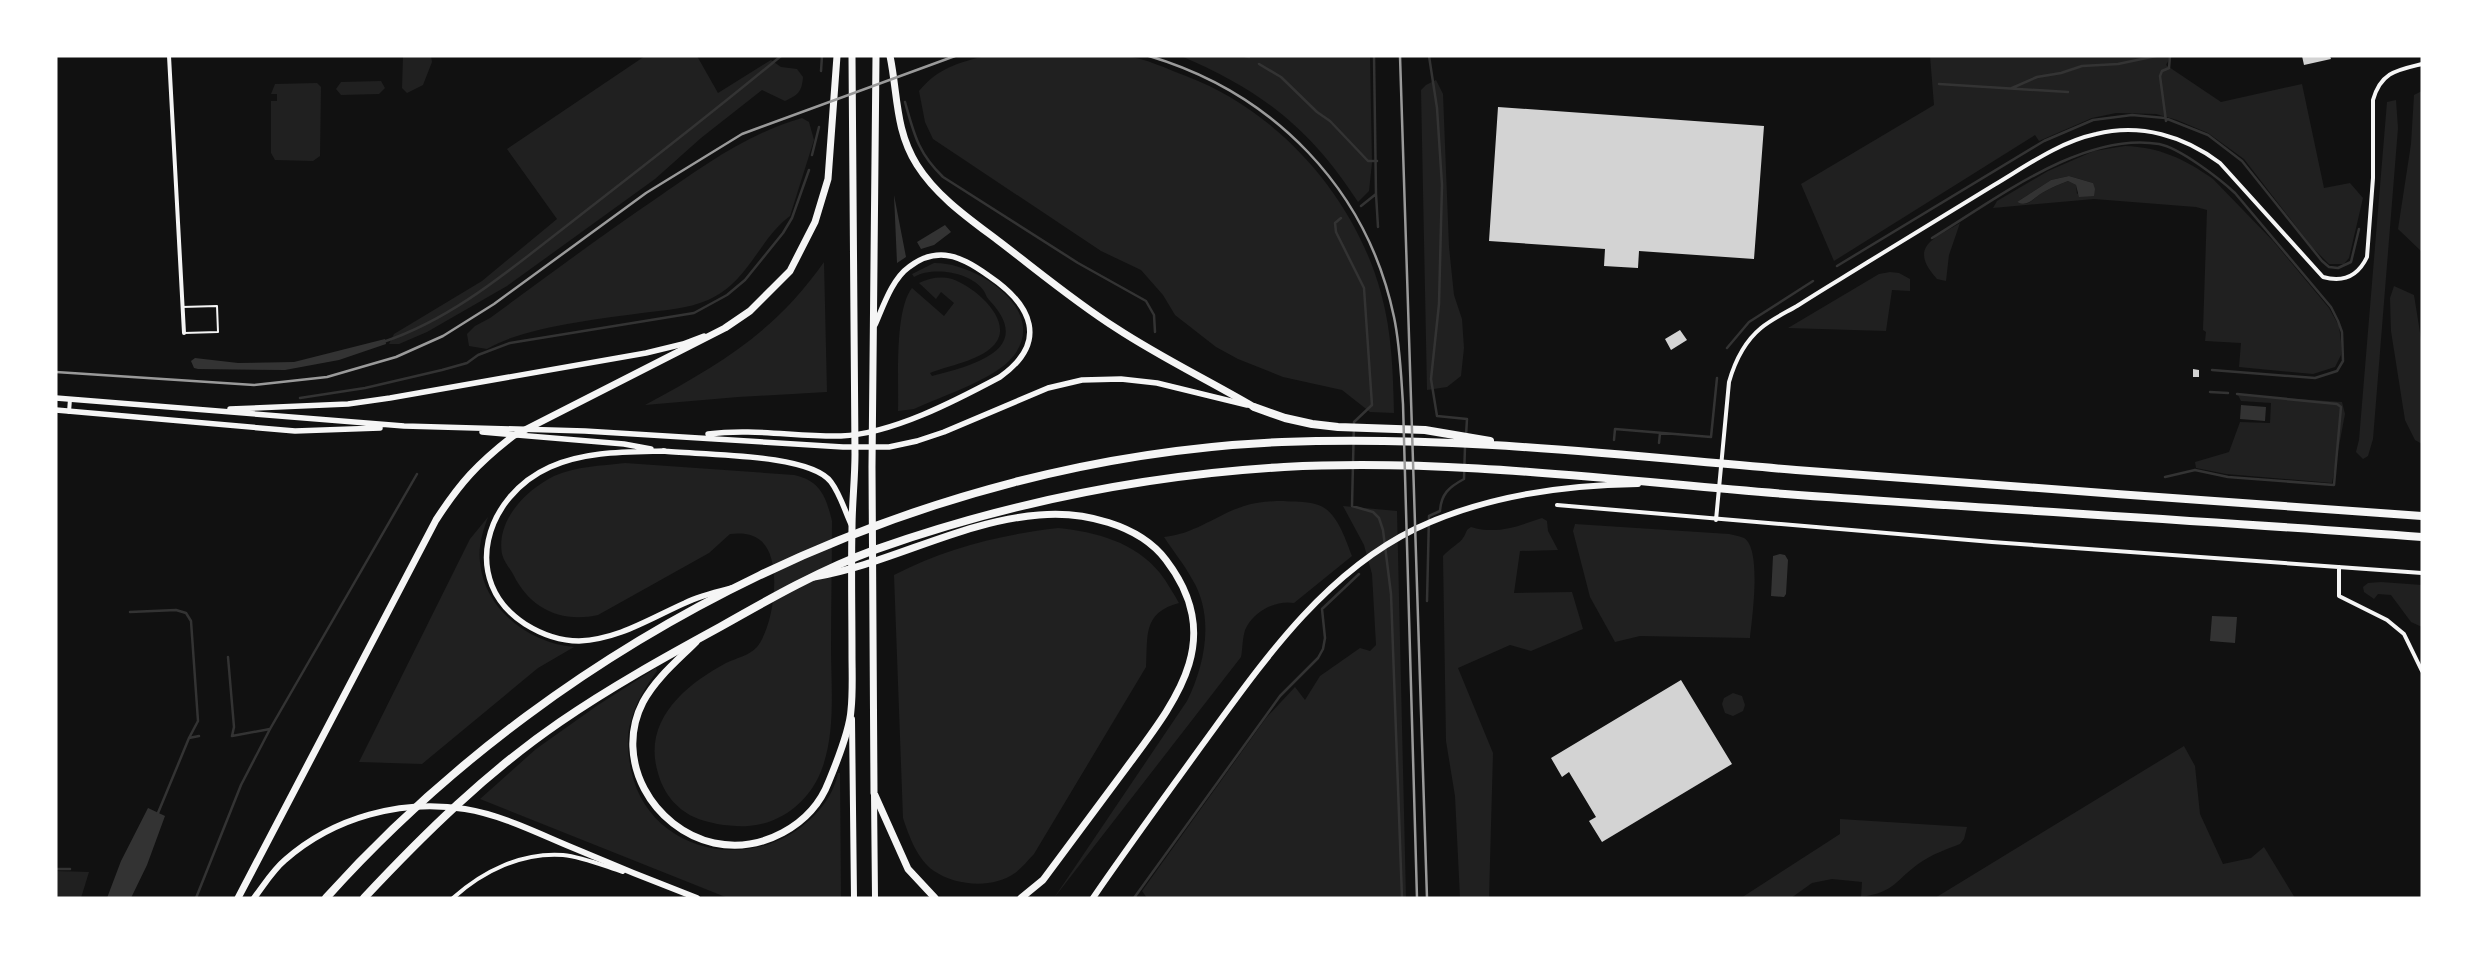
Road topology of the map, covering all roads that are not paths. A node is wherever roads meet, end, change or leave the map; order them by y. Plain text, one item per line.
1 (169, 56) edge
2 (837, 56) edge
3 (852, 56) edge
4 (876, 56) edge
5 (890, 56) edge
6 (2422, 64) edge
7 (182, 307) junction
8 (874, 325) junction
9 (725, 328) junction
10 (184, 333) joint
11 (56, 398) edge
12 (70, 400) junction
13 (1254, 406) junction
14 (56, 410) edge
15 (196, 410) junction
16 (69, 412) junction
17 (193, 423) junction
18 (404, 426) junction
19 (425, 427) junction
20 (696, 436) junction
21 (1521, 446) junction
22 (665, 451) junction
23 (1676, 483) junction
24 (1557, 505) dead end
25 (2422, 516) edge
26 (1716, 520) junction
27 (852, 525) junction
28 (2422, 537) edge
29 (2339, 567) junction
30 (2422, 573) edge
31 (811, 578) junction
32 (732, 588) junction
33 (701, 637) junction
34 (2422, 670) edge
35 (852, 713) junction
36 (874, 793) junction
37 (642, 878) junction
38 (238, 898) edge
39 (254, 898) edge
40 (326, 898) edge
41 (364, 898) edge
42 (454, 898) edge
43 (697, 898) edge
44 (854, 898) edge
45 (874, 898) edge
46 (935, 898) edge
47 (1021, 898) edge
48 (1093, 898) edge

1 - 7 street
2 - 9 highway
3 - 27 highway
4 - 8 highway
5 - 13 highway
6 - 26 street
7 - 10 street
7 - 10 lane
8 - 20 main road
8 - 36 highway
9 - 15 main road
9 - 38 highway
11 - 12 main road
12 - 15 main road
12 - 16 street
13 - 20 main road
13 - 21 highway
14 - 16 main road
15 - 17 main road
15 - 18 main road
16 - 17 main road
17 - 18 main road
18 - 19 main road
19 - 20 main road
19 - 22 main road
21 - 25 highway
21 - 32 highway
22 - 27 main road
22 - 32 main road
23 - 28 highway
23 - 31 highway
23 - 48 main road
24 - 26 street
26 - 29 street
27 - 35 highway
29 - 30 street
29 - 34 street
31 - 33 highway
31 - 47 highway
32 - 40 highway
33 - 35 highway
33 - 41 highway
35 - 44 main road
36 - 45 main road
36 - 46 highway
37 - 39 main road
37 - 42 street
37 - 43 main road

